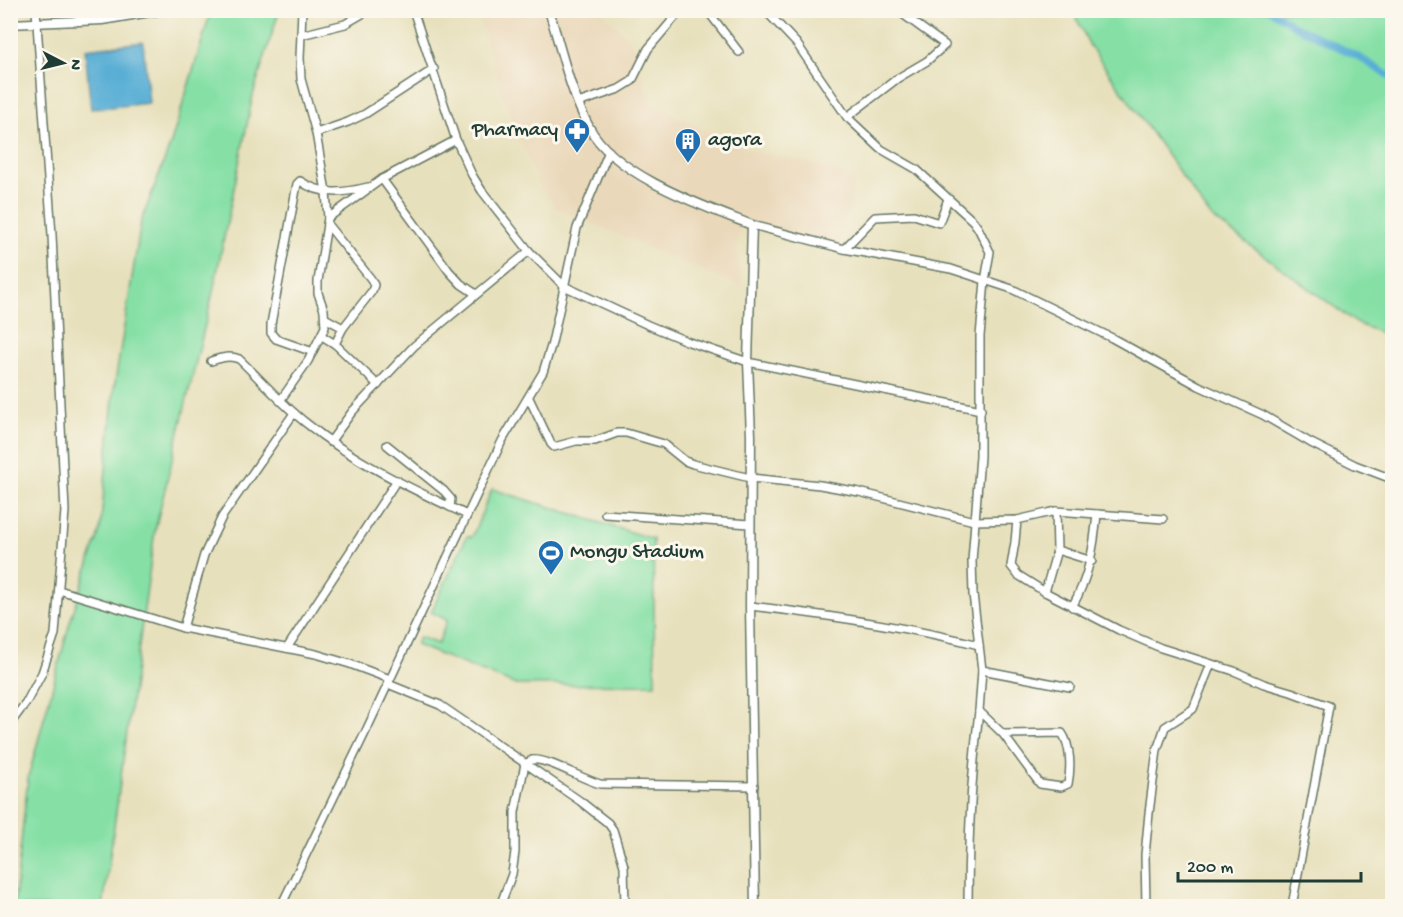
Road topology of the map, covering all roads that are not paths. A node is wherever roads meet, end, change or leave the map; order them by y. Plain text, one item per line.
1 (36, 10) edge
2 (162, 10) edge
3 (302, 10) edge
4 (369, 10) edge
5 (413, 10) edge
6 (549, 10) edge
7 (681, 10) edge
8 (707, 10) edge
9 (765, 10) edge
10 (897, 10) edge
11 (36, 23) junction
12 (10, 24) edge
13 (301, 35) junction
14 (739, 52) dead end
15 (434, 69) junction
16 (578, 103) junction
17 (847, 117) junction
18 (316, 133) junction
19 (456, 140) junction
20 (609, 152) junction
21 (382, 178) junction
22 (368, 188) junction
23 (326, 192) junction
24 (948, 199) junction
25 (327, 221) junction
26 (752, 225) junction
27 (844, 249) junction
28 (529, 251) junction
29 (985, 281) junction
30 (564, 286) junction
31 (476, 294) junction
32 (325, 318) junction
33 (343, 328) junction
34 (322, 336) junction
35 (335, 344) junction
36 (313, 352) junction
37 (211, 361) dead end
38 (748, 362) junction
39 (378, 385) junction
40 (529, 398) junction
41 (279, 401) junction
42 (981, 410) junction
43 (294, 413) junction
44 (330, 442) junction
45 (387, 446) dead end
46 (750, 478) junction
47 (1392, 479) edge
48 (398, 480) junction
49 (450, 507) junction
50 (1056, 512) junction
51 (605, 514) dead end
52 (1098, 514) junction
53 (467, 515) junction
54 (1163, 519) dead end
55 (974, 520) junction
56 (1017, 520) junction
57 (750, 524) junction
58 (1057, 550) junction
59 (1092, 561) junction
60 (59, 591) junction
61 (1045, 592) junction
62 (750, 606) junction
63 (1072, 607) junction
64 (183, 628) junction
65 (979, 645) junction
66 (287, 648) junction
67 (1211, 664) junction
68 (982, 670) junction
69 (389, 681) junction
70 (1070, 687) dead end
71 (979, 711) junction
72 (10, 724) edge
73 (1003, 734) junction
74 (525, 764) junction
75 (753, 786) junction
76 (281, 906) edge
77 (500, 906) edge
78 (625, 906) edge
79 (755, 906) edge
80 (968, 906) edge
81 (1146, 906) edge
82 (1292, 906) edge

1 - 11 street
2 - 11 main road
3 - 13 street
4 - 13 street
5 - 15 street
6 - 16 main road
7 - 16 street
8 - 14 street
9 - 17 street
10 - 17 street
11 - 12 main road
11 - 60 street
13 - 18 street
15 - 18 street
15 - 19 street
16 - 20 main road
17 - 24 street
18 - 23 street
19 - 21 street
19 - 28 street
20 - 26 main road
20 - 30 street
21 - 22 street
21 - 31 street
22 - 23 street
22 - 25 street
23 - 25 street
23 - 36 street
24 - 27 street
24 - 29 street
25 - 32 street
25 - 33 street
26 - 27 street
26 - 38 main road
27 - 29 street
28 - 30 street
28 - 31 street
29 - 42 street
29 - 47 street
30 - 38 street
30 - 40 street
31 - 39 street
32 - 33 street
32 - 34 street
33 - 35 street
34 - 35 street
34 - 36 street
35 - 39 street
36 - 41 street
37 - 41 street
38 - 42 street
38 - 46 main road
39 - 44 street
40 - 46 street
40 - 53 street
41 - 43 street
42 - 55 street
43 - 44 street
43 - 64 street
44 - 48 street
45 - 49 street
46 - 55 street
46 - 57 main road
48 - 49 street
48 - 66 street
49 - 53 street
50 - 52 street
50 - 56 street
50 - 58 street
51 - 57 street
52 - 54 street
52 - 59 street
53 - 69 street
55 - 56 street
55 - 65 street
56 - 61 street
57 - 62 main road
58 - 59 street
58 - 61 street
59 - 63 street
60 - 64 street
60 - 72 street
61 - 63 street
62 - 65 street
62 - 75 main road
63 - 67 street
64 - 66 street
65 - 68 street
66 - 69 street
67 - 81 street
67 - 82 street
68 - 70 street
68 - 71 street
69 - 74 street
69 - 76 street
71 - 73 street
71 - 80 street
73 - 73 street
74 - 75 street
74 - 77 street
74 - 78 street
75 - 79 main road

